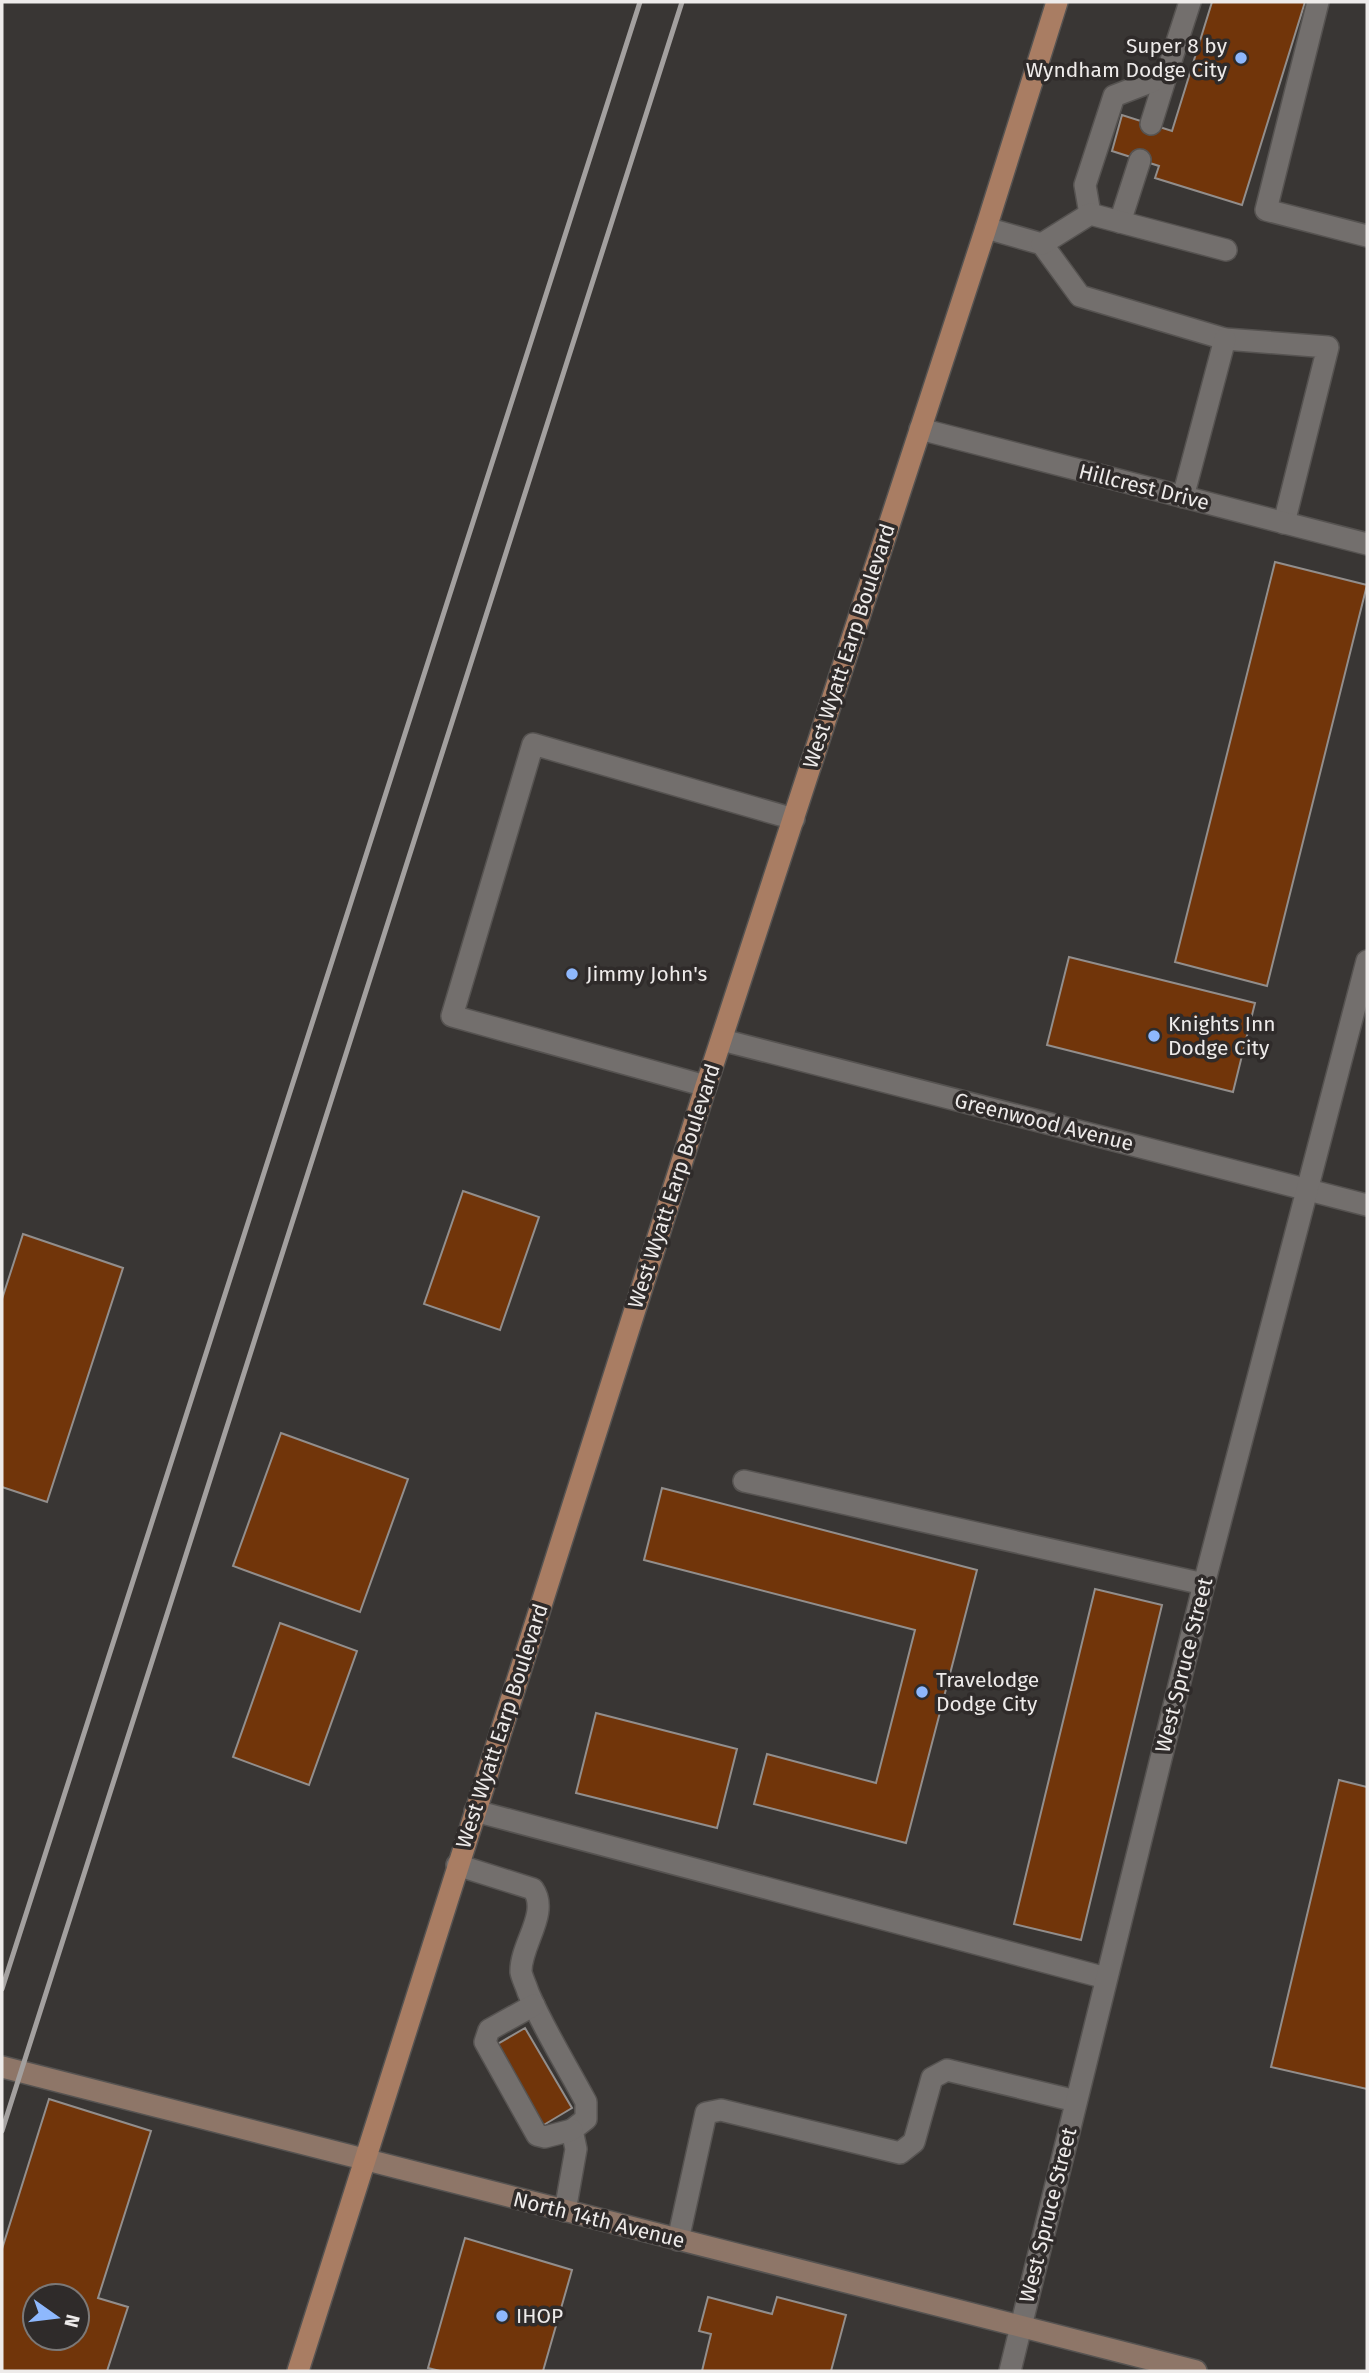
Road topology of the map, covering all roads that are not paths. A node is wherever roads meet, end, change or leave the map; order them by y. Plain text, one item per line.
1 (1057, 2) edge
2 (1190, 2) edge
3 (1318, 2) edge
4 (1166, 76) junction
5 (1152, 124) dead end
6 (1140, 160) dead end
7 (1090, 214) junction
8 (1120, 222) junction
9 (986, 228) junction
10 (1366, 229) edge
11 (1042, 244) junction
12 (1226, 250) dead end
13 (1225, 339) junction
14 (920, 429) junction
15 (1183, 497) junction
16 (1284, 523) junction
17 (1367, 544) edge
18 (793, 819) junction
19 (1367, 961) edge
20 (722, 1040) junction
21 (706, 1086) junction
22 (1307, 1189) junction
23 (1367, 1205) edge
24 (744, 1480) dead end
25 (1205, 1584) junction
26 (475, 1811) junction
27 (457, 1865) junction
28 (1106, 1978) junction
29 (534, 2005) junction
30 (2, 2067) edge
31 (1076, 2101) junction
32 (572, 2130) junction
33 (363, 2161) junction
34 (565, 2211) junction
35 (678, 2240) junction
36 (1021, 2327) junction
37 (298, 2371) edge
38 (1010, 2371) edge
39 (1196, 2371) edge

1 - 9 main road, West Wyatt Earp Boulevard
2 - 4 street
3 - 10 street
4 - 5 street
4 - 7 street
6 - 8 street
7 - 8 street
7 - 11 street
8 - 12 street
9 - 11 street
9 - 14 main road, West Wyatt Earp Boulevard
11 - 13 street
13 - 15 street
13 - 16 street
14 - 15 street, Hillcrest Drive
14 - 18 main road, West Wyatt Earp Boulevard
15 - 16 street, Hillcrest Drive
16 - 17 street, Hillcrest Drive
18 - 20 main road, West Wyatt Earp Boulevard
18 - 21 street
19 - 22 street, West Spruce Street
20 - 21 main road, West Wyatt Earp Boulevard
20 - 22 street, Greenwood Avenue
21 - 26 main road, West Wyatt Earp Boulevard
22 - 23 street, Greenwood Avenue
22 - 25 street, West Spruce Street
24 - 25 street
25 - 28 street, West Spruce Street
26 - 27 main road, West Wyatt Earp Boulevard
26 - 28 street
27 - 29 street
27 - 33 main road, West Wyatt Earp Boulevard
28 - 31 street, West Spruce Street
29 - 32 street
29 - 32 street
30 - 33 main road, North 14th Avenue
31 - 35 street
31 - 36 street, West Spruce Street
32 - 34 street
33 - 34 main road, North 14th Avenue
33 - 37 main road, West Wyatt Earp Boulevard
34 - 35 main road, North 14th Avenue
35 - 36 main road, North 14th Avenue
36 - 38 street, West Spruce Street
36 - 39 main road, North 14th Avenue

